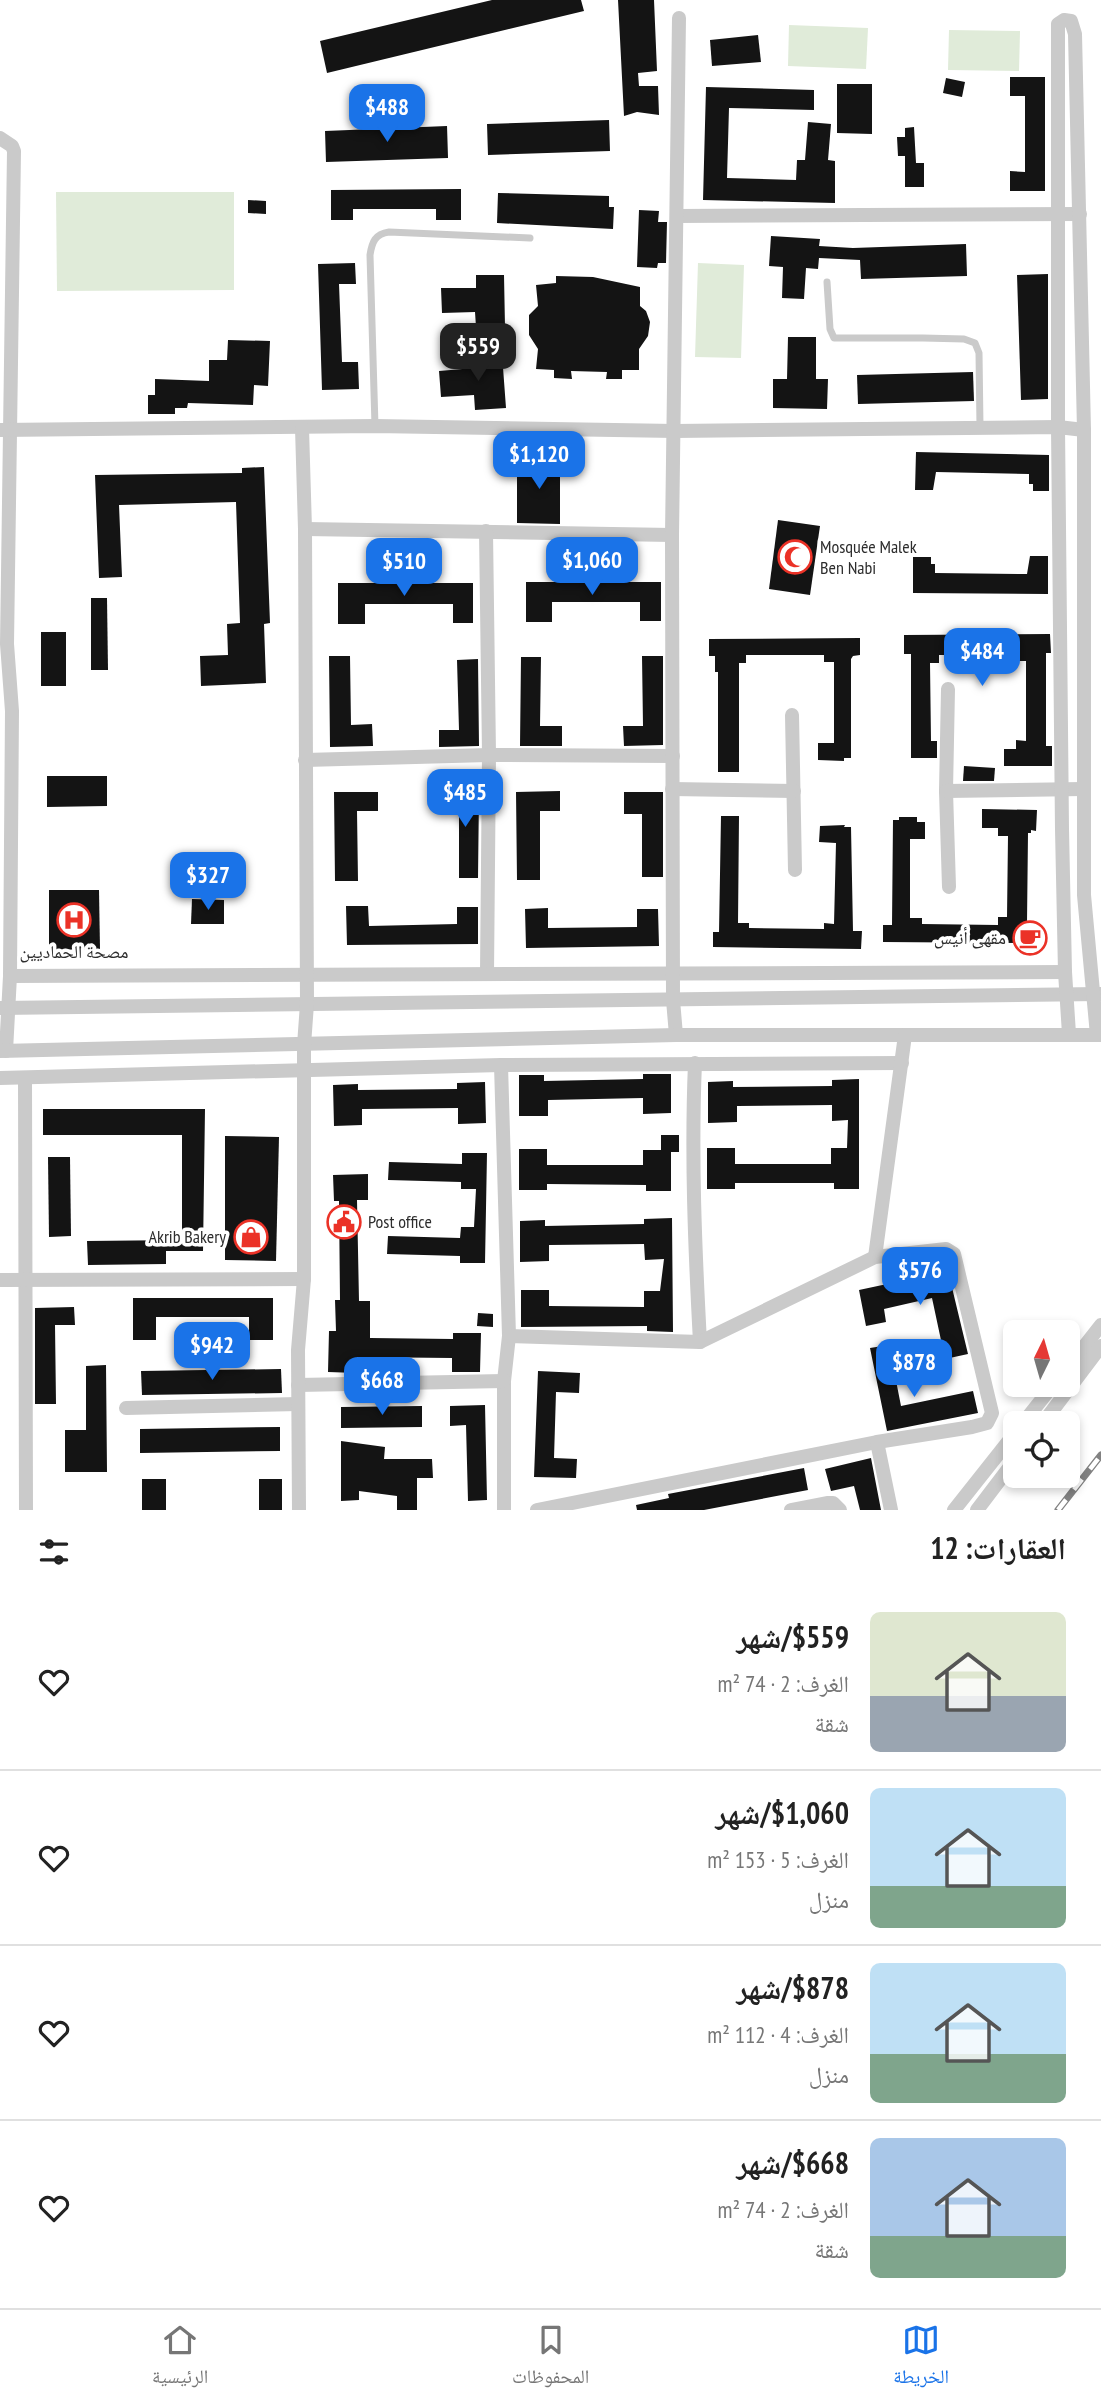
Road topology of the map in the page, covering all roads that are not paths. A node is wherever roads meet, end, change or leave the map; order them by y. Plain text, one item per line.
1 (679, 18) dead end
2 (0, 138) edge
3 (1059, 214) junction
4 (1080, 214) junction
5 (677, 216) junction
6 (530, 238) dead end
7 (827, 282) dead end
8 (375, 426) junction
9 (980, 427) junction
10 (1058, 427) junction
11 (302, 428) junction
12 (5, 430) edge
13 (1084, 430) junction
14 (675, 431) junction
15 (305, 529) junction
16 (1060, 530) junction
17 (1084, 530) junction
18 (486, 531) junction
19 (672, 535) junction
20 (948, 689) dead end
21 (6, 711) edge
22 (792, 715) dead end
23 (489, 755) junction
24 (673, 756) junction
25 (305, 760) junction
26 (672, 789) junction
27 (1063, 789) junction
28 (1083, 789) junction
29 (794, 791) junction
30 (946, 791) junction
31 (795, 870) dead end
32 (949, 887) dead end
33 (674, 972) junction
34 (1065, 972) junction
35 (487, 973) junction
36 (307, 974) junction
37 (10, 976) junction
38 (1097, 994) edge
39 (1066, 995) junction
40 (673, 1000) junction
41 (307, 1004) junction
42 (4, 1008) edge
43 (1069, 1034) junction
44 (676, 1035) junction
45 (905, 1035) junction
46 (1099, 1035) edge
47 (304, 1045) junction
48 (3, 1051) edge
49 (695, 1063) junction
50 (902, 1063) junction
51 (501, 1065) junction
52 (304, 1070) junction
53 (25, 1077) junction
54 (0, 1078) edge
55 (875, 1257) junction
56 (26, 1279) junction
57 (304, 1279) junction
58 (0, 1280) edge
59 (1101, 1325) edge
60 (509, 1336) junction
61 (700, 1342) junction
62 (1101, 1346) edge
63 (1080, 1352) edge
64 (504, 1381) junction
65 (298, 1385) junction
66 (1044, 1397) edge
67 (298, 1404) junction
68 (126, 1408) dead end
69 (1033, 1411) edge
70 (1052, 1411) edge
71 (877, 1442) junction
72 (1003, 1448) edge
73 (1003, 1476) edge
74 (26, 1510) edge
75 (299, 1510) edge
76 (504, 1510) edge
77 (537, 1510) edge
78 (791, 1510) edge
79 (840, 1510) edge
80 (891, 1510) edge
81 (954, 1510) edge
82 (977, 1510) edge

1 - 5 street
2 - 12 street
3 - 4 street
3 - 4 street
3 - 5 street
3 - 10 street
4 - 13 street
5 - 14 street
6 - 8 lane
7 - 9 lane
8 - 11 street
8 - 14 street
9 - 10 street
9 - 14 street
10 - 13 street
10 - 16 street
11 - 12 street
11 - 15 street
12 - 21 street
13 - 17 street
14 - 19 street
15 - 18 street
15 - 25 street
16 - 17 street
16 - 27 street
17 - 28 street
18 - 19 street
18 - 23 street
19 - 24 street
20 - 30 street
21 - 37 street
22 - 29 street
23 - 24 street
23 - 25 street
23 - 35 street
24 - 26 street
25 - 36 street
26 - 29 street
26 - 33 street
27 - 28 street
27 - 30 street
27 - 34 street
28 - 38 street
29 - 31 street
30 - 32 street
33 - 34 street
33 - 35 street
33 - 40 street
34 - 39 street
35 - 36 street
36 - 37 street
36 - 41 street
37 - 42 street
38 - 39 street
38 - 46 street
39 - 40 street
39 - 43 street
40 - 41 street
40 - 44 street
41 - 42 street
41 - 47 street
42 - 48 street
43 - 45 street
43 - 46 street
44 - 45 street
44 - 47 street
45 - 50 street
47 - 48 street
47 - 52 street
49 - 50 street
49 - 51 street
49 - 61 street
50 - 55 street
51 - 52 street
51 - 60 street
52 - 53 street
52 - 57 street
53 - 54 street
53 - 56 street
55 - 61 street
55 - 71 street
56 - 57 street
56 - 58 street
56 - 74 street
57 - 65 street
59 - 63 street
60 - 61 street
60 - 64 street
62 - 70 street
64 - 65 street
64 - 76 street
65 - 67 street
66 - 69 street
67 - 68 street
67 - 75 street
71 - 77 street
71 - 80 street
72 - 81 street
73 - 82 street
78 - 79 street

